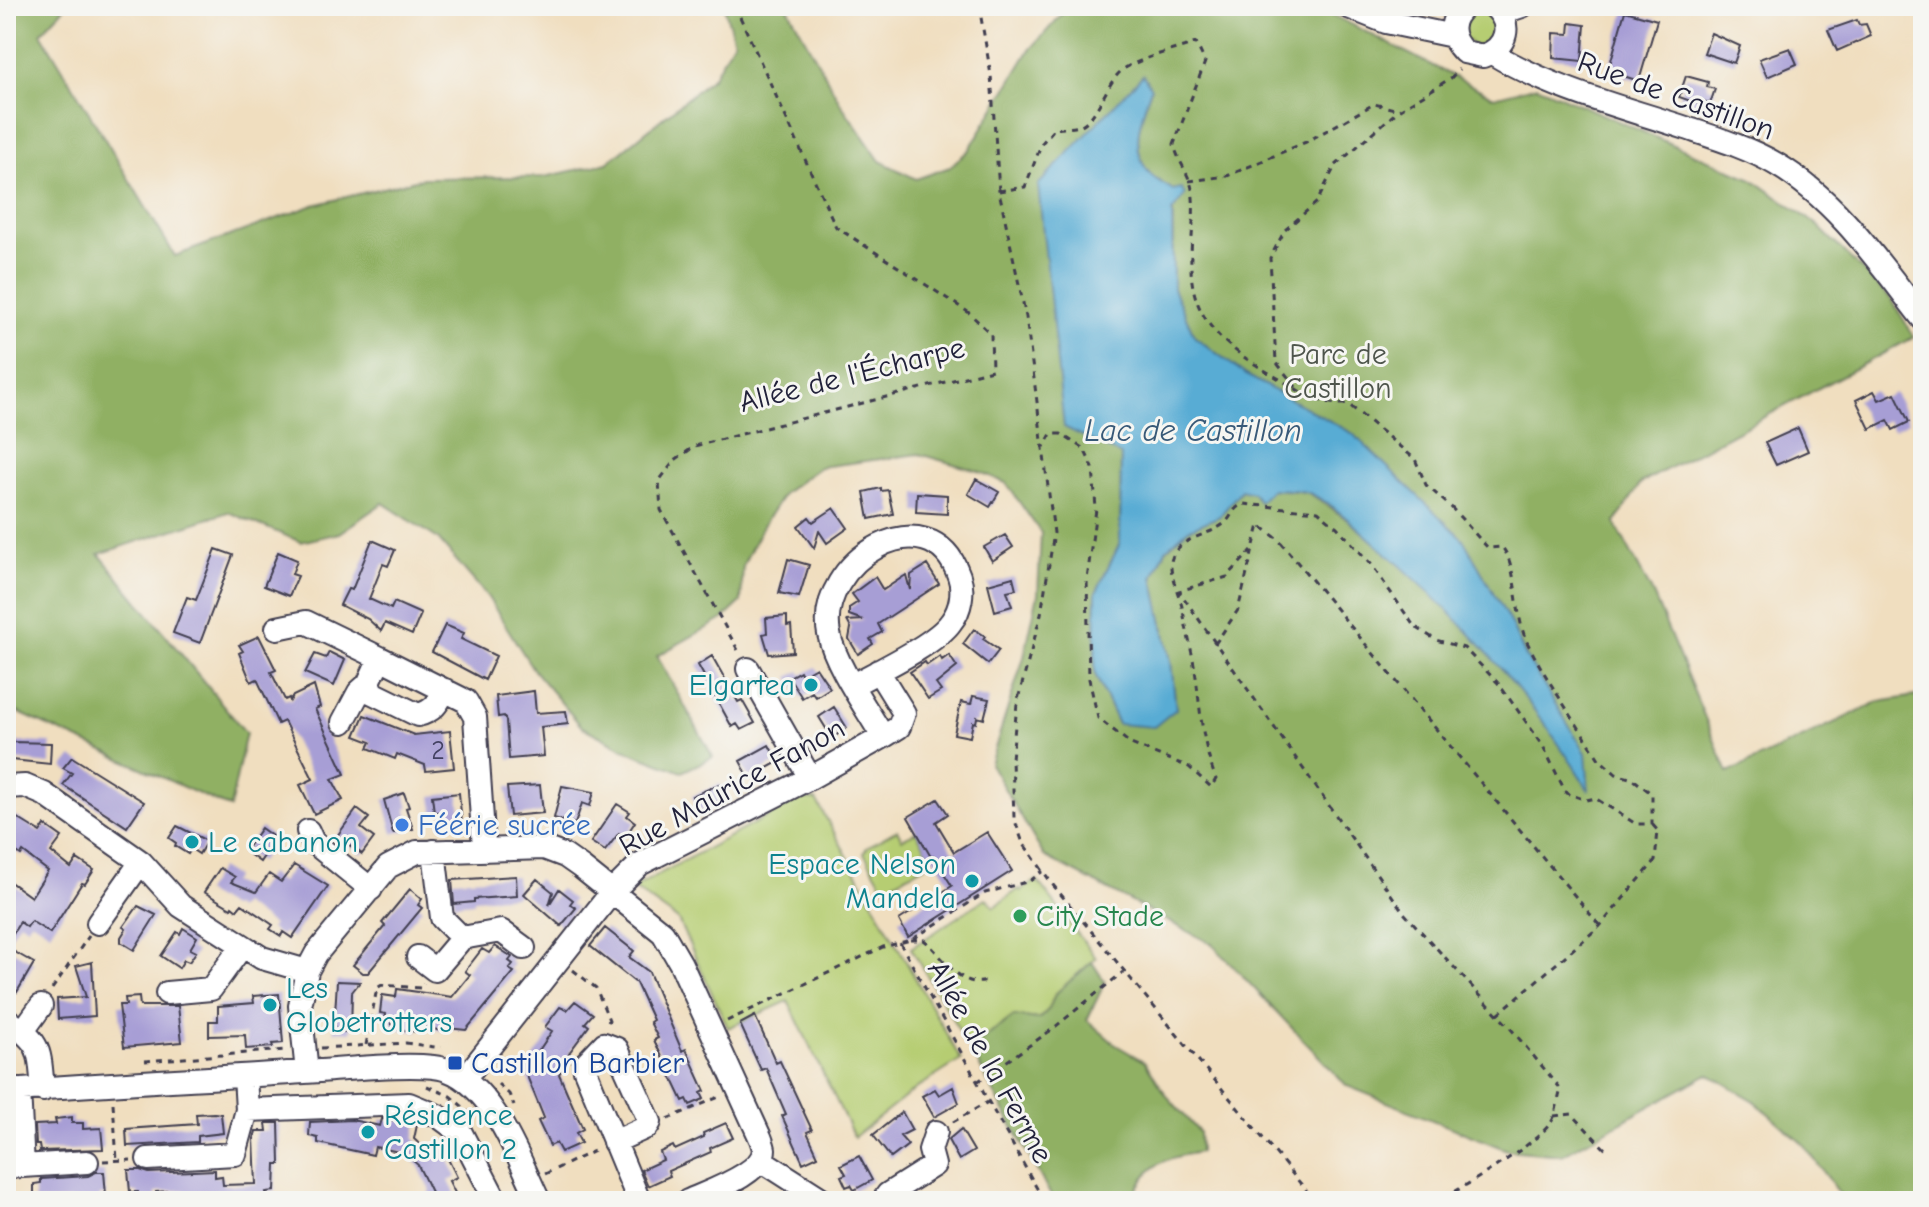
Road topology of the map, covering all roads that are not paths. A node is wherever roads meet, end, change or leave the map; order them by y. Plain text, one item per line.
1 (1346, 6) edge
2 (1465, 6) edge
3 (1512, 10) edge
4 (1453, 36) junction
5 (1492, 53) junction
6 (1923, 319) edge
7 (277, 628) dead end
8 (380, 658) junction
9 (748, 669) road end
10 (878, 671) junction
11 (368, 684) junction
12 (853, 685) junction
13 (445, 690) junction
14 (343, 722) dead end
15 (883, 737) junction
16 (810, 778) junction
17 (6, 787) edge
18 (308, 831) dead end
19 (484, 848) junction
20 (434, 851) junction
21 (141, 862) junction
22 (371, 889) junction
23 (612, 892) junction
24 (98, 923) road end
25 (462, 938) junction
26 (242, 946) junction
27 (524, 948) dead end
28 (424, 961) road end
29 (307, 971) junction
30 (167, 993) dead end
31 (41, 1006) road end
32 (15, 1025) edge
33 (473, 1068) dead end
34 (307, 1072) junction
35 (245, 1076) junction
36 (43, 1090) junction
37 (12, 1091) edge
38 (247, 1110) junction
39 (936, 1132) road end
40 (614, 1142) junction
41 (148, 1159) road end
42 (761, 1160) junction
43 (87, 1162) road end
44 (14, 1166) edge
45 (496, 1201) edge
46 (539, 1201) edge
47 (639, 1201) edge
48 (688, 1201) edge
49 (825, 1201) edge
50 (883, 1201) edge

1 - 4 street
2 - 4 street
3 - 5 street
4 - 5 street, Rue de Castillon
5 - 6 street, Rue de Castillon
7 - 8 street
8 - 11 street
8 - 13 street
9 - 16 street
10 - 12 street, Rue Maurice Fanon
10 - 12 street, Rue Maurice Fanon
10 - 15 street, Rue Maurice Fanon
11 - 13 street
11 - 14 street
12 - 15 street, Rue Maurice Fanon
13 - 19 street
15 - 16 street, Rue Maurice Fanon
16 - 23 street, Rue Maurice Fanon
17 - 21 street
18 - 22 street
19 - 20 street
19 - 23 street
20 - 22 street
20 - 25 street
21 - 24 street
21 - 26 street
22 - 29 street
23 - 33 street, Rue Maurice Fanon
23 - 42 street
25 - 27 street
25 - 28 street
26 - 29 street
26 - 30 street
29 - 34 street
31 - 32 street
32 - 36 street
34 - 35 street
34 - 46 street
35 - 36 street
35 - 38 street
36 - 37 street
37 - 44 street
38 - 41 street
38 - 45 street
39 - 50 street
40 - 40 street
40 - 47 street
42 - 48 street
42 - 49 street
43 - 44 street

